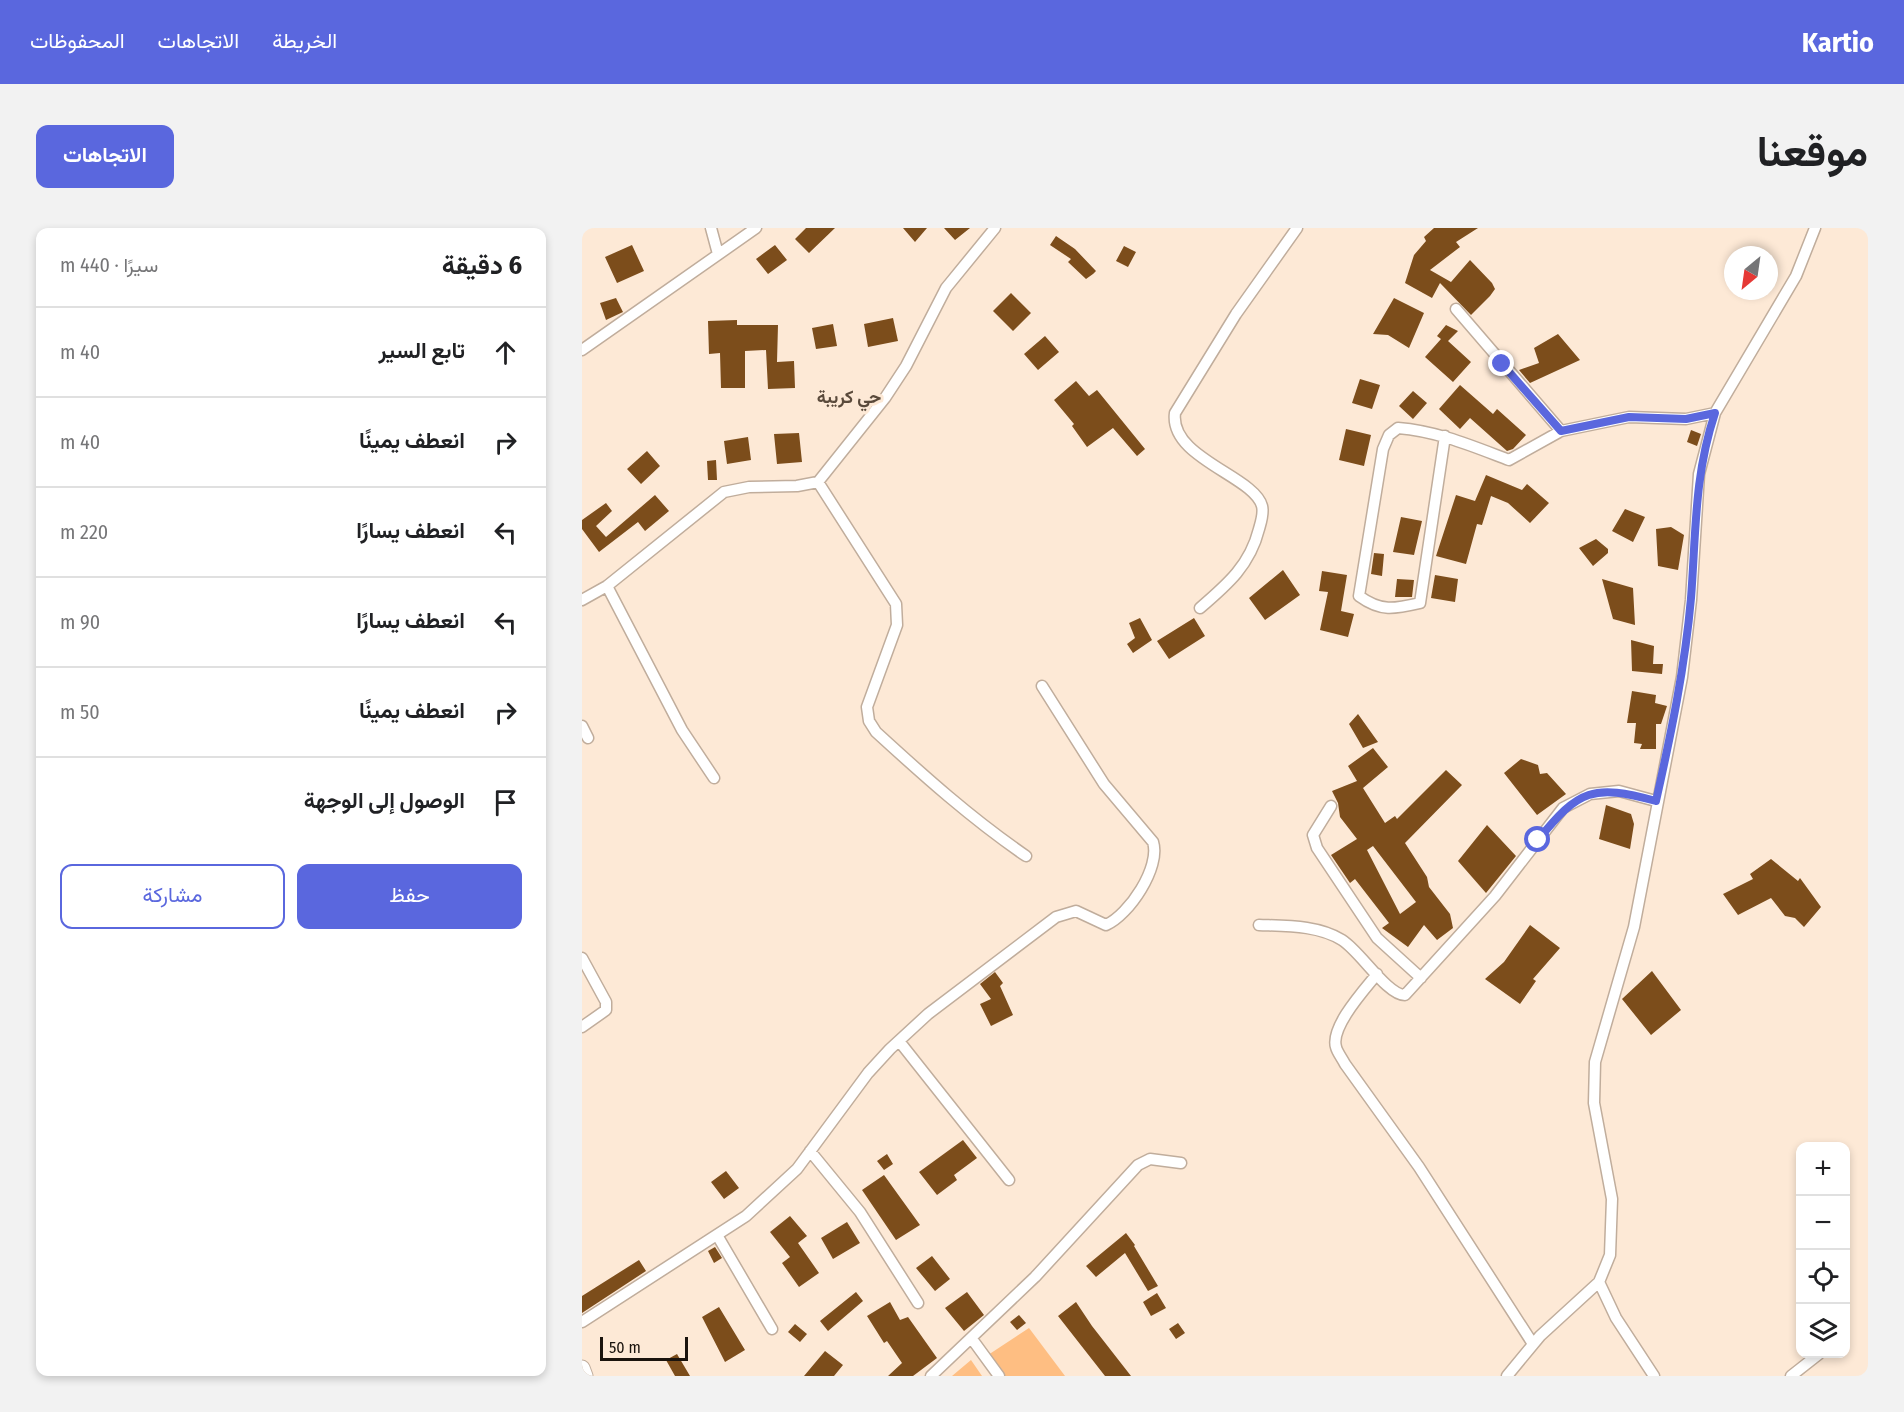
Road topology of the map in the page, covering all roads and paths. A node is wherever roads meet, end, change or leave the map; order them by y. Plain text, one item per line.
1 (711, 228) edge
2 (756, 228) edge
3 (995, 228) edge
4 (1297, 228) edge
5 (1815, 228) edge
6 (718, 254) junction
7 (1456, 309) dead end
8 (582, 350) edge
9 (1715, 413) junction
10 (1561, 431) junction
11 (1445, 436) junction
12 (818, 482) junction
13 (607, 586) junction
14 (582, 600) edge
15 (1200, 608) dead end
16 (1042, 686) dead end
17 (582, 726) edge
18 (588, 738) dead end
19 (714, 778) dead end
20 (1656, 801) junction
21 (1331, 806) dead end
22 (1026, 856) dead end
23 (1259, 925) dead end
24 (582, 958) edge
25 (1377, 974) junction
26 (1421, 978) junction
27 (582, 1028) edge
28 (899, 1041) junction
29 (810, 1151) junction
30 (1181, 1163) dead end
31 (1009, 1180) dead end
32 (717, 1235) junction
33 (1599, 1282) junction
34 (918, 1303) dead end
35 (582, 1322) edge
36 (772, 1329) dead end
37 (972, 1339) junction
38 (1533, 1344) junction
39 (1813, 1358) edge
40 (582, 1368) edge
41 (585, 1376) edge
42 (594, 1376) edge
43 (931, 1376) edge
44 (999, 1376) edge
45 (1507, 1376) edge
46 (1654, 1376) edge
47 (1791, 1376) edge

1 - 6 street
2 - 6 street
3 - 12 street
4 - 15 street
5 - 9 street
6 - 8 street
7 - 10 street
9 - 10 street
9 - 20 street
10 - 11 street
11 - 11 street
12 - 13 street
12 - 22 street
13 - 14 street
13 - 19 street
16 - 28 street
17 - 18 street
20 - 26 street
20 - 33 street
21 - 26 street
23 - 25 street
24 - 27 street
25 - 26 street
25 - 38 street
28 - 29 street
28 - 31 street
29 - 32 street
29 - 34 street
30 - 37 street
32 - 35 street
32 - 36 street
33 - 38 street
33 - 46 street
37 - 43 street
37 - 44 street
38 - 45 street
39 - 47 street
40 - 41 main road
40 - 42 street

